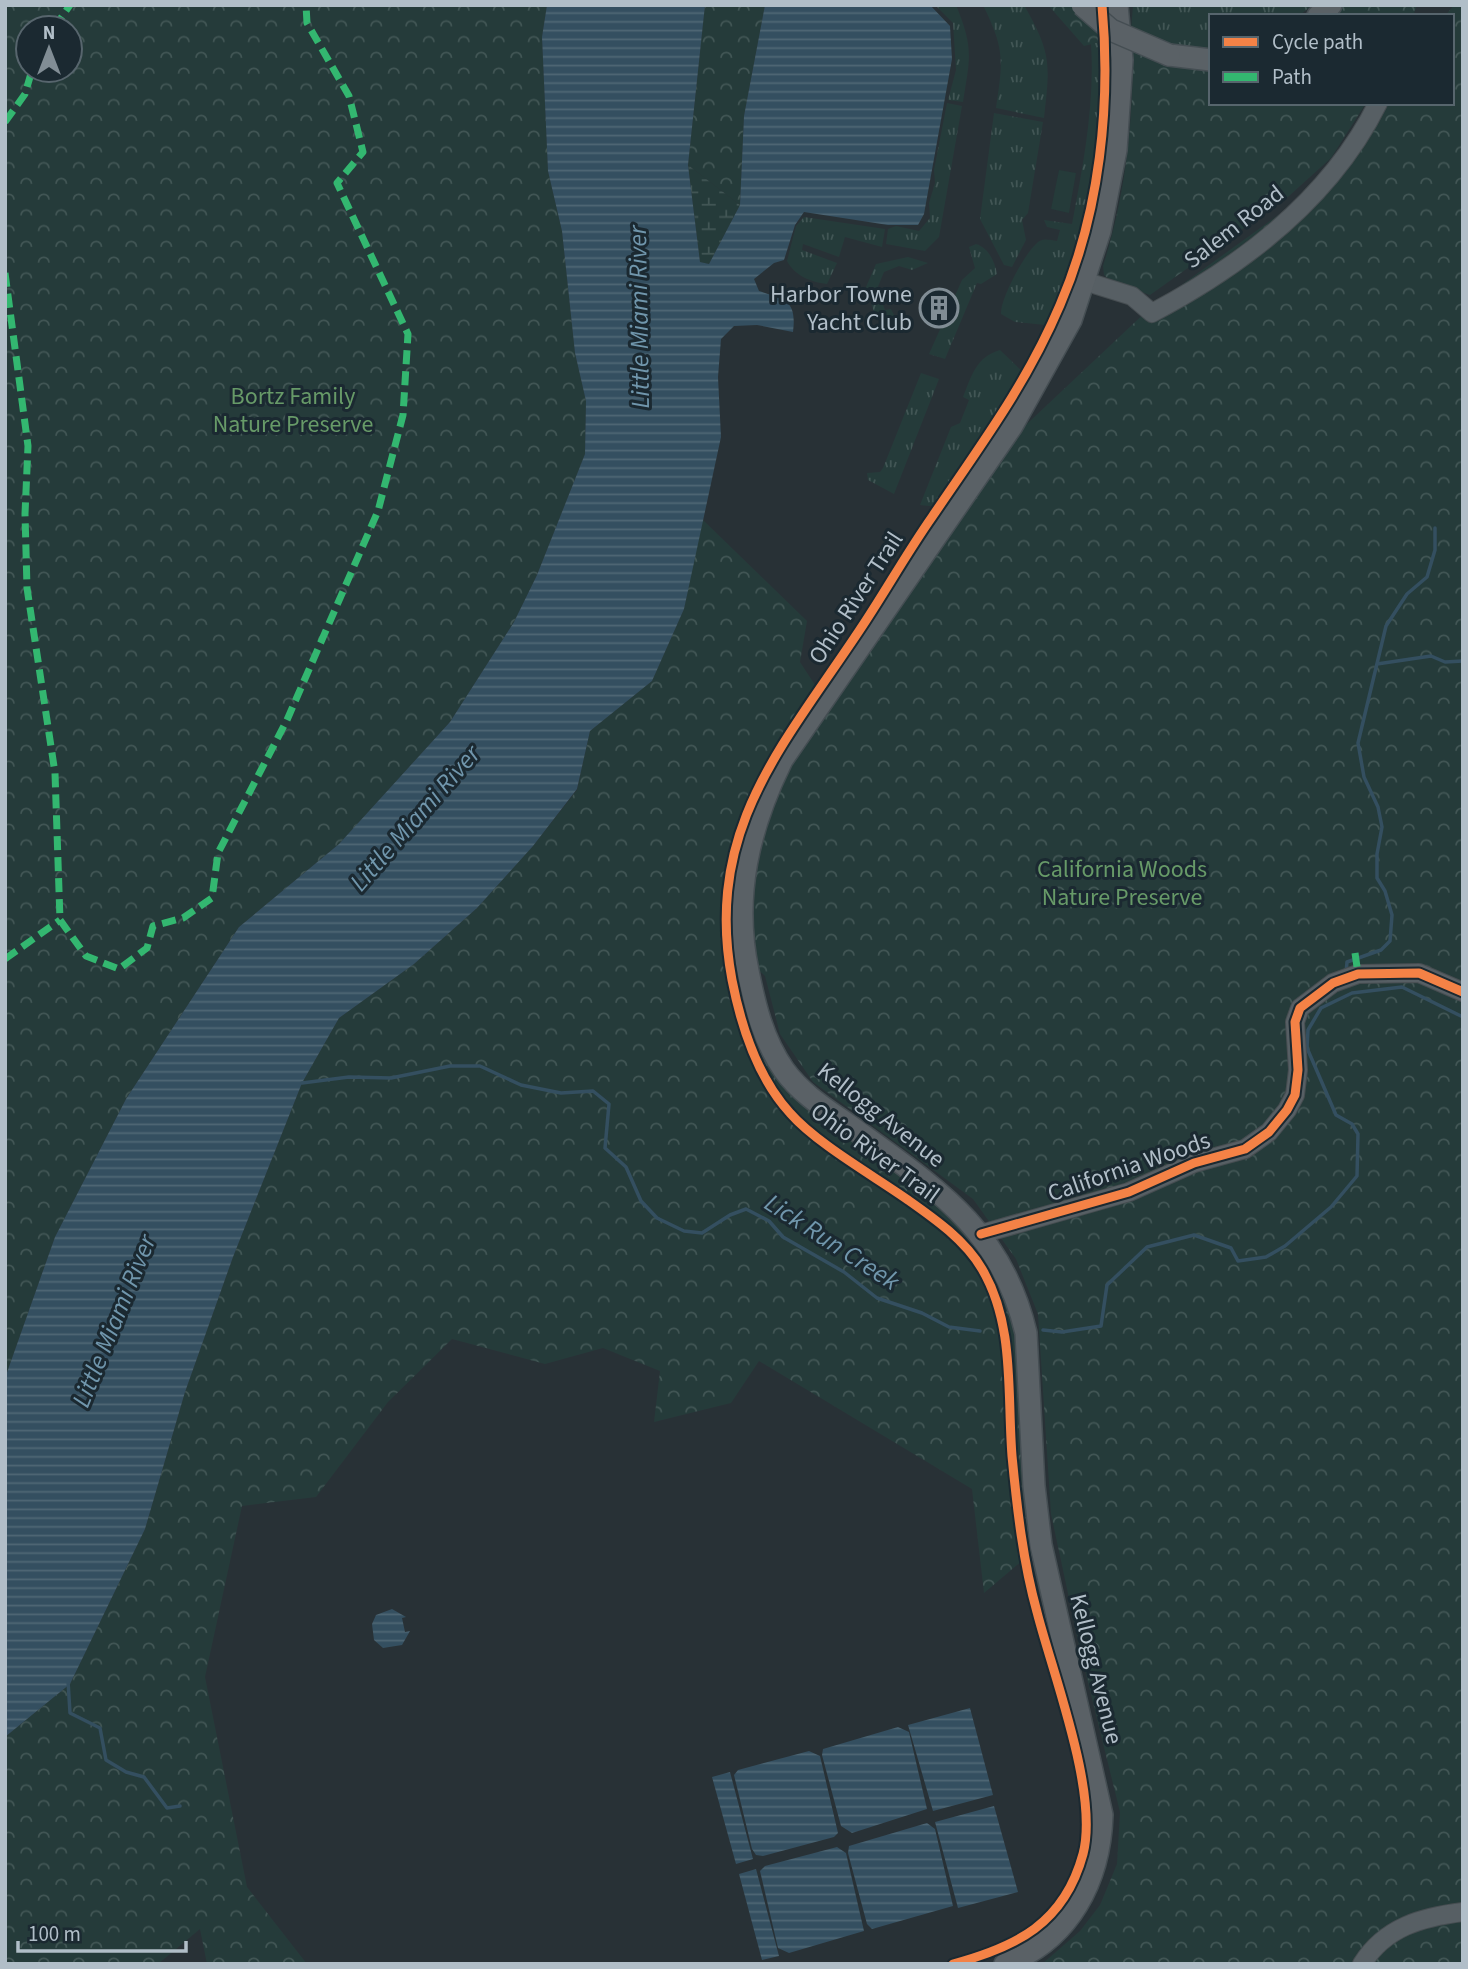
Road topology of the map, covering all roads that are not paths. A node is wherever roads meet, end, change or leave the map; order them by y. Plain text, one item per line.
1 (1082, 5) edge
2 (1128, 5) edge
3 (1118, 15) edge
4 (1209, 60) edge
5 (1377, 105) edge
6 (1084, 281) junction
7 (1463, 992) edge
8 (981, 1234) junction
9 (1463, 1912) edge
10 (1009, 1963) edge
11 (1362, 1964) edge

1 - 4 main road, bridge
2 - 3 street
3 - 6 main road, Kellogg Avenue
5 - 6 street, Salem Road
6 - 8 main road, Kellogg Avenue
7 - 8 street, California Woods
8 - 10 main road, Kellogg Avenue
9 - 11 street

